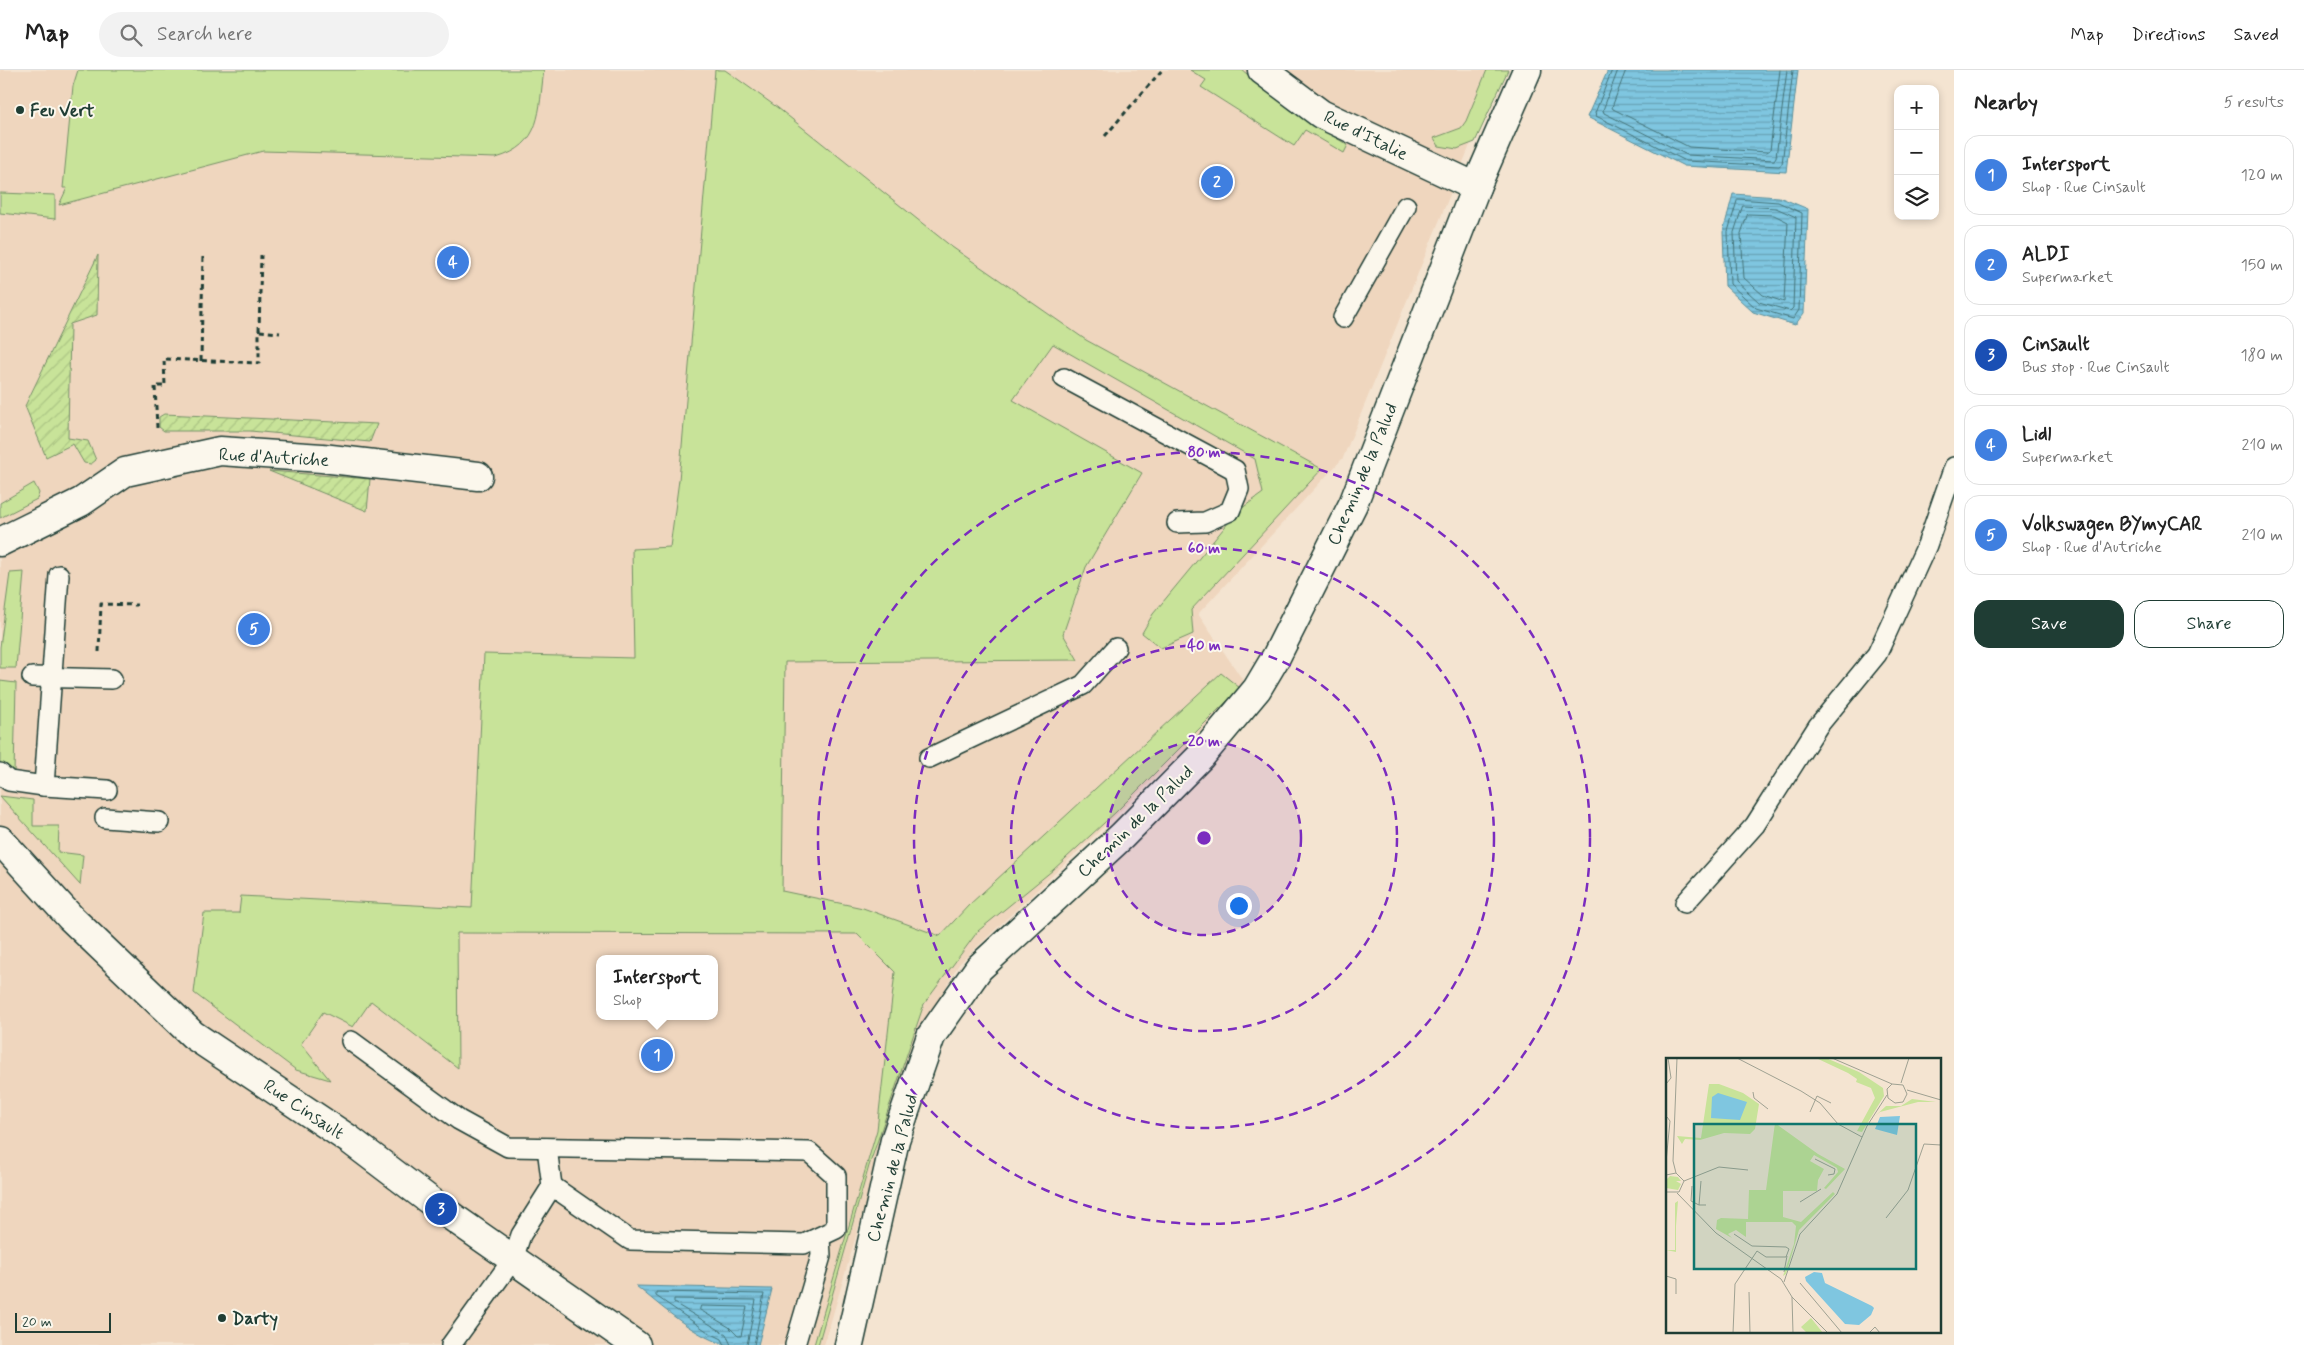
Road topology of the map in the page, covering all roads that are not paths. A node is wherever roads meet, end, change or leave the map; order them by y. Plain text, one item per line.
1 (1262, 70) edge
2 (1527, 70) edge
3 (1476, 187) junction
4 (1406, 206) dead end
5 (1343, 318) dead end
6 (1064, 378) dead end
7 (1954, 467) edge
8 (478, 476) dead end
9 (1177, 523) dead end
10 (0, 542) edge
11 (59, 575) dead end
12 (1116, 648) dead end
13 (32, 677) dead end
14 (52, 678) junction
15 (112, 679) dead end
16 (929, 758) dead end
17 (0, 773) edge
18 (44, 786) junction
19 (107, 790) dead end
20 (106, 818) dead end
21 (159, 822) dead end
22 (0, 840) edge
23 (1686, 903) dead end
24 (351, 1041) dead end
25 (547, 1148) junction
26 (552, 1186) junction
27 (820, 1236) junction
28 (514, 1259) junction
29 (451, 1345) edge
30 (636, 1345) edge
31 (795, 1345) edge
32 (850, 1345) edge

1 - 3 street, Rue d'Italie
2 - 3 street, Chemin de la Palud
3 - 32 street, Chemin de la Palud
4 - 5 lane
6 - 9 lane
7 - 23 lane
8 - 10 street, Rue d'Autriche
11 - 14 lane
12 - 16 lane
13 - 14 lane
14 - 15 lane
14 - 18 lane
17 - 18 lane
18 - 19 lane
20 - 21 lane
22 - 28 street, Rue Cinsault
24 - 25 lane
25 - 26 lane
25 - 27 lane
26 - 27 lane
26 - 28 lane
27 - 31 lane
28 - 29 lane
28 - 30 street, Rue Cinsault

